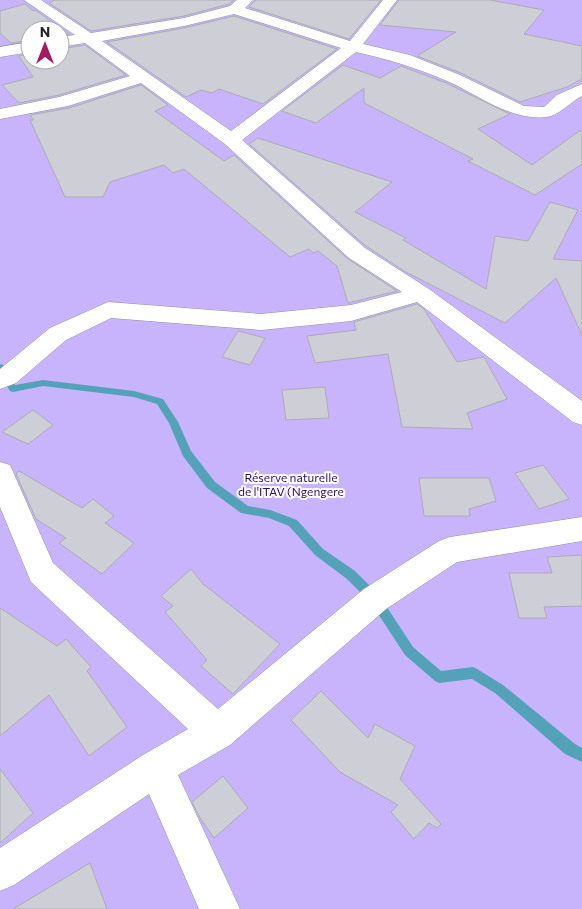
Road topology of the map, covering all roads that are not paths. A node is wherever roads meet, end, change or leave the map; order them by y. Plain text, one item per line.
1 (31, 0) edge
2 (390, 0) edge
3 (240, 5) edge
4 (87, 38) junction
5 (70, 41) edge
6 (353, 48) junction
7 (20, 49) edge
8 (0, 52) edge
9 (143, 77) junction
10 (582, 89) edge
11 (0, 114) edge
12 (231, 140) junction
13 (421, 294) junction
14 (0, 380) edge
15 (582, 415) edge
16 (0, 473) edge
17 (582, 529) edge
18 (217, 732) junction
19 (156, 768) junction
20 (0, 871) edge
21 (220, 909) edge

1 - 4 street
2 - 6 street
3 - 4 street
3 - 6 street
4 - 5 street
4 - 9 street
6 - 10 street
6 - 12 street
7 - 8 street
9 - 11 street
9 - 12 street
12 - 13 street
13 - 14 street
13 - 15 street
16 - 18 street
17 - 18 street
18 - 19 street
19 - 20 street
19 - 21 street

